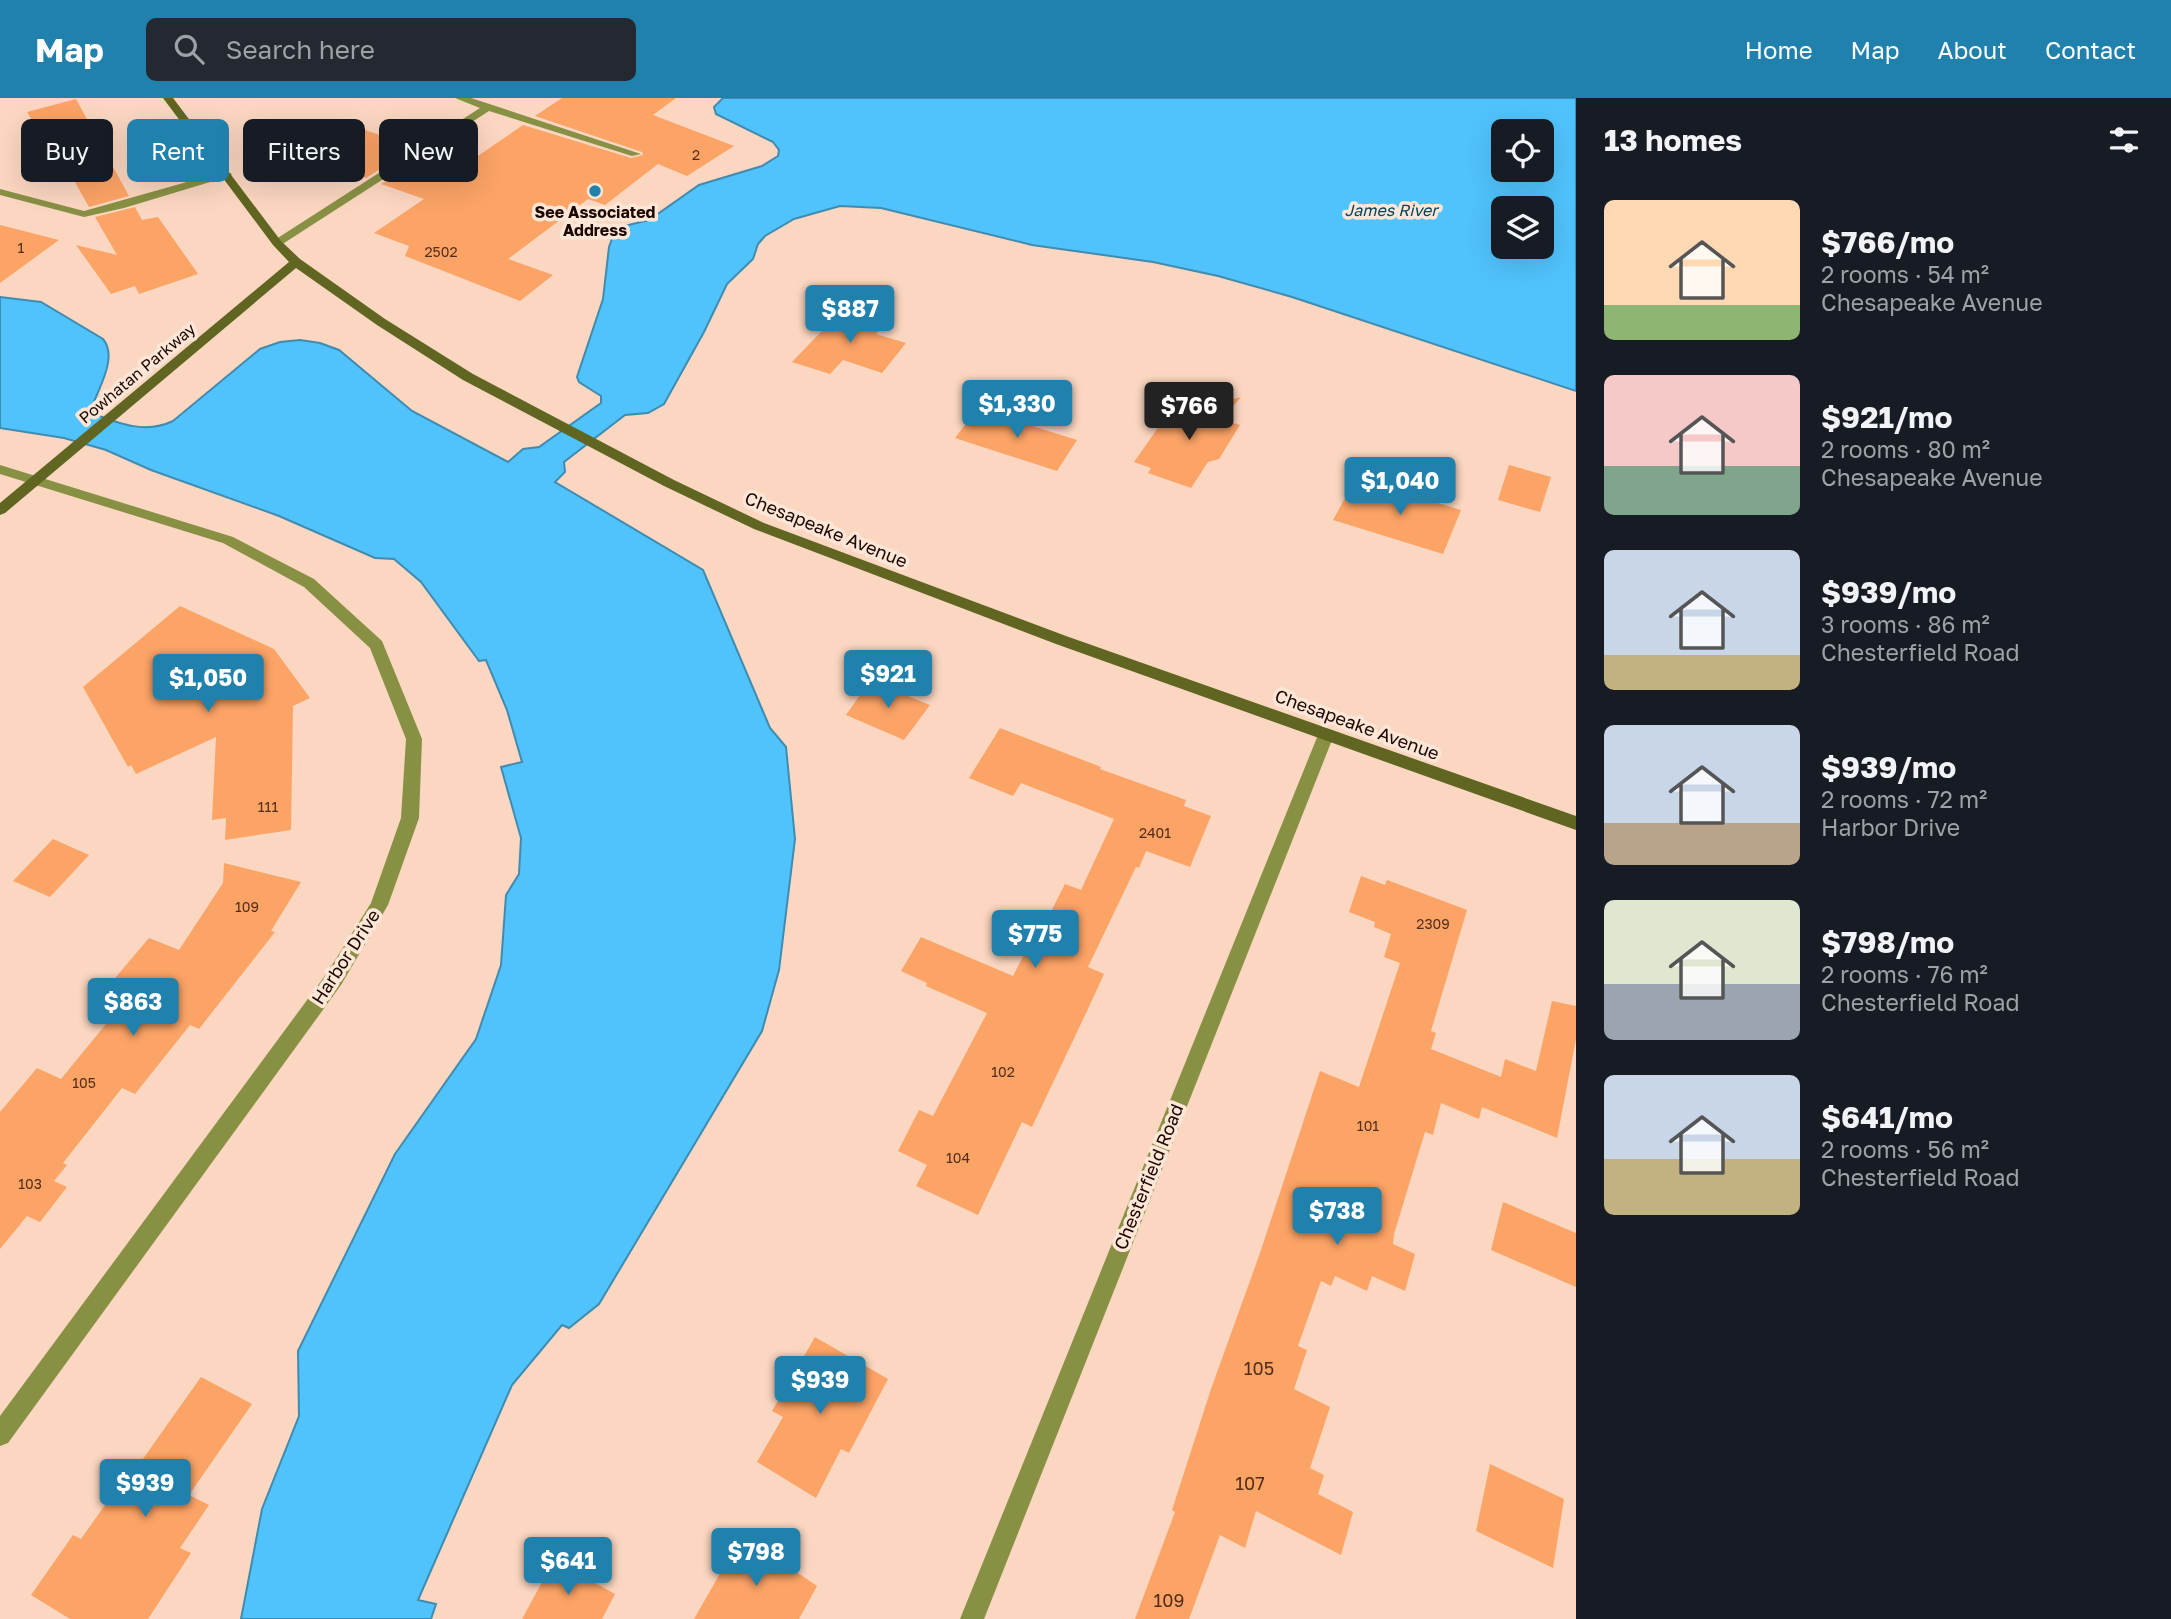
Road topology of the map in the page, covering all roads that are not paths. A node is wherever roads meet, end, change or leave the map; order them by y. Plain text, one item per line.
1 (168, 98) edge
2 (460, 98) edge
3 (488, 107) junction
4 (184, 119) edge
5 (636, 154) dead end
6 (229, 178) edge
7 (200, 182) edge
8 (0, 192) edge
9 (277, 243) junction
10 (296, 262) junction
11 (0, 469) edge
12 (35, 480) junction
13 (0, 510) edge
14 (1326, 735) junction
15 (1576, 823) edge
16 (0, 1435) edge
17 (972, 1619) edge

1 - 4 main road, Chesapeake Avenue
2 - 3 street
3 - 5 street
3 - 9 street
6 - 9 main road, Chesapeake Avenue
7 - 8 street
9 - 10 main road, Chesapeake Avenue
10 - 12 main road, Powhatan Parkway
10 - 14 main road, Chesapeake Avenue
11 - 12 street, Harbor Drive
12 - 13 main road, Powhatan Parkway
12 - 16 street, Harbor Drive
14 - 15 main road, Chesapeake Avenue
14 - 17 street, Chesterfield Road

